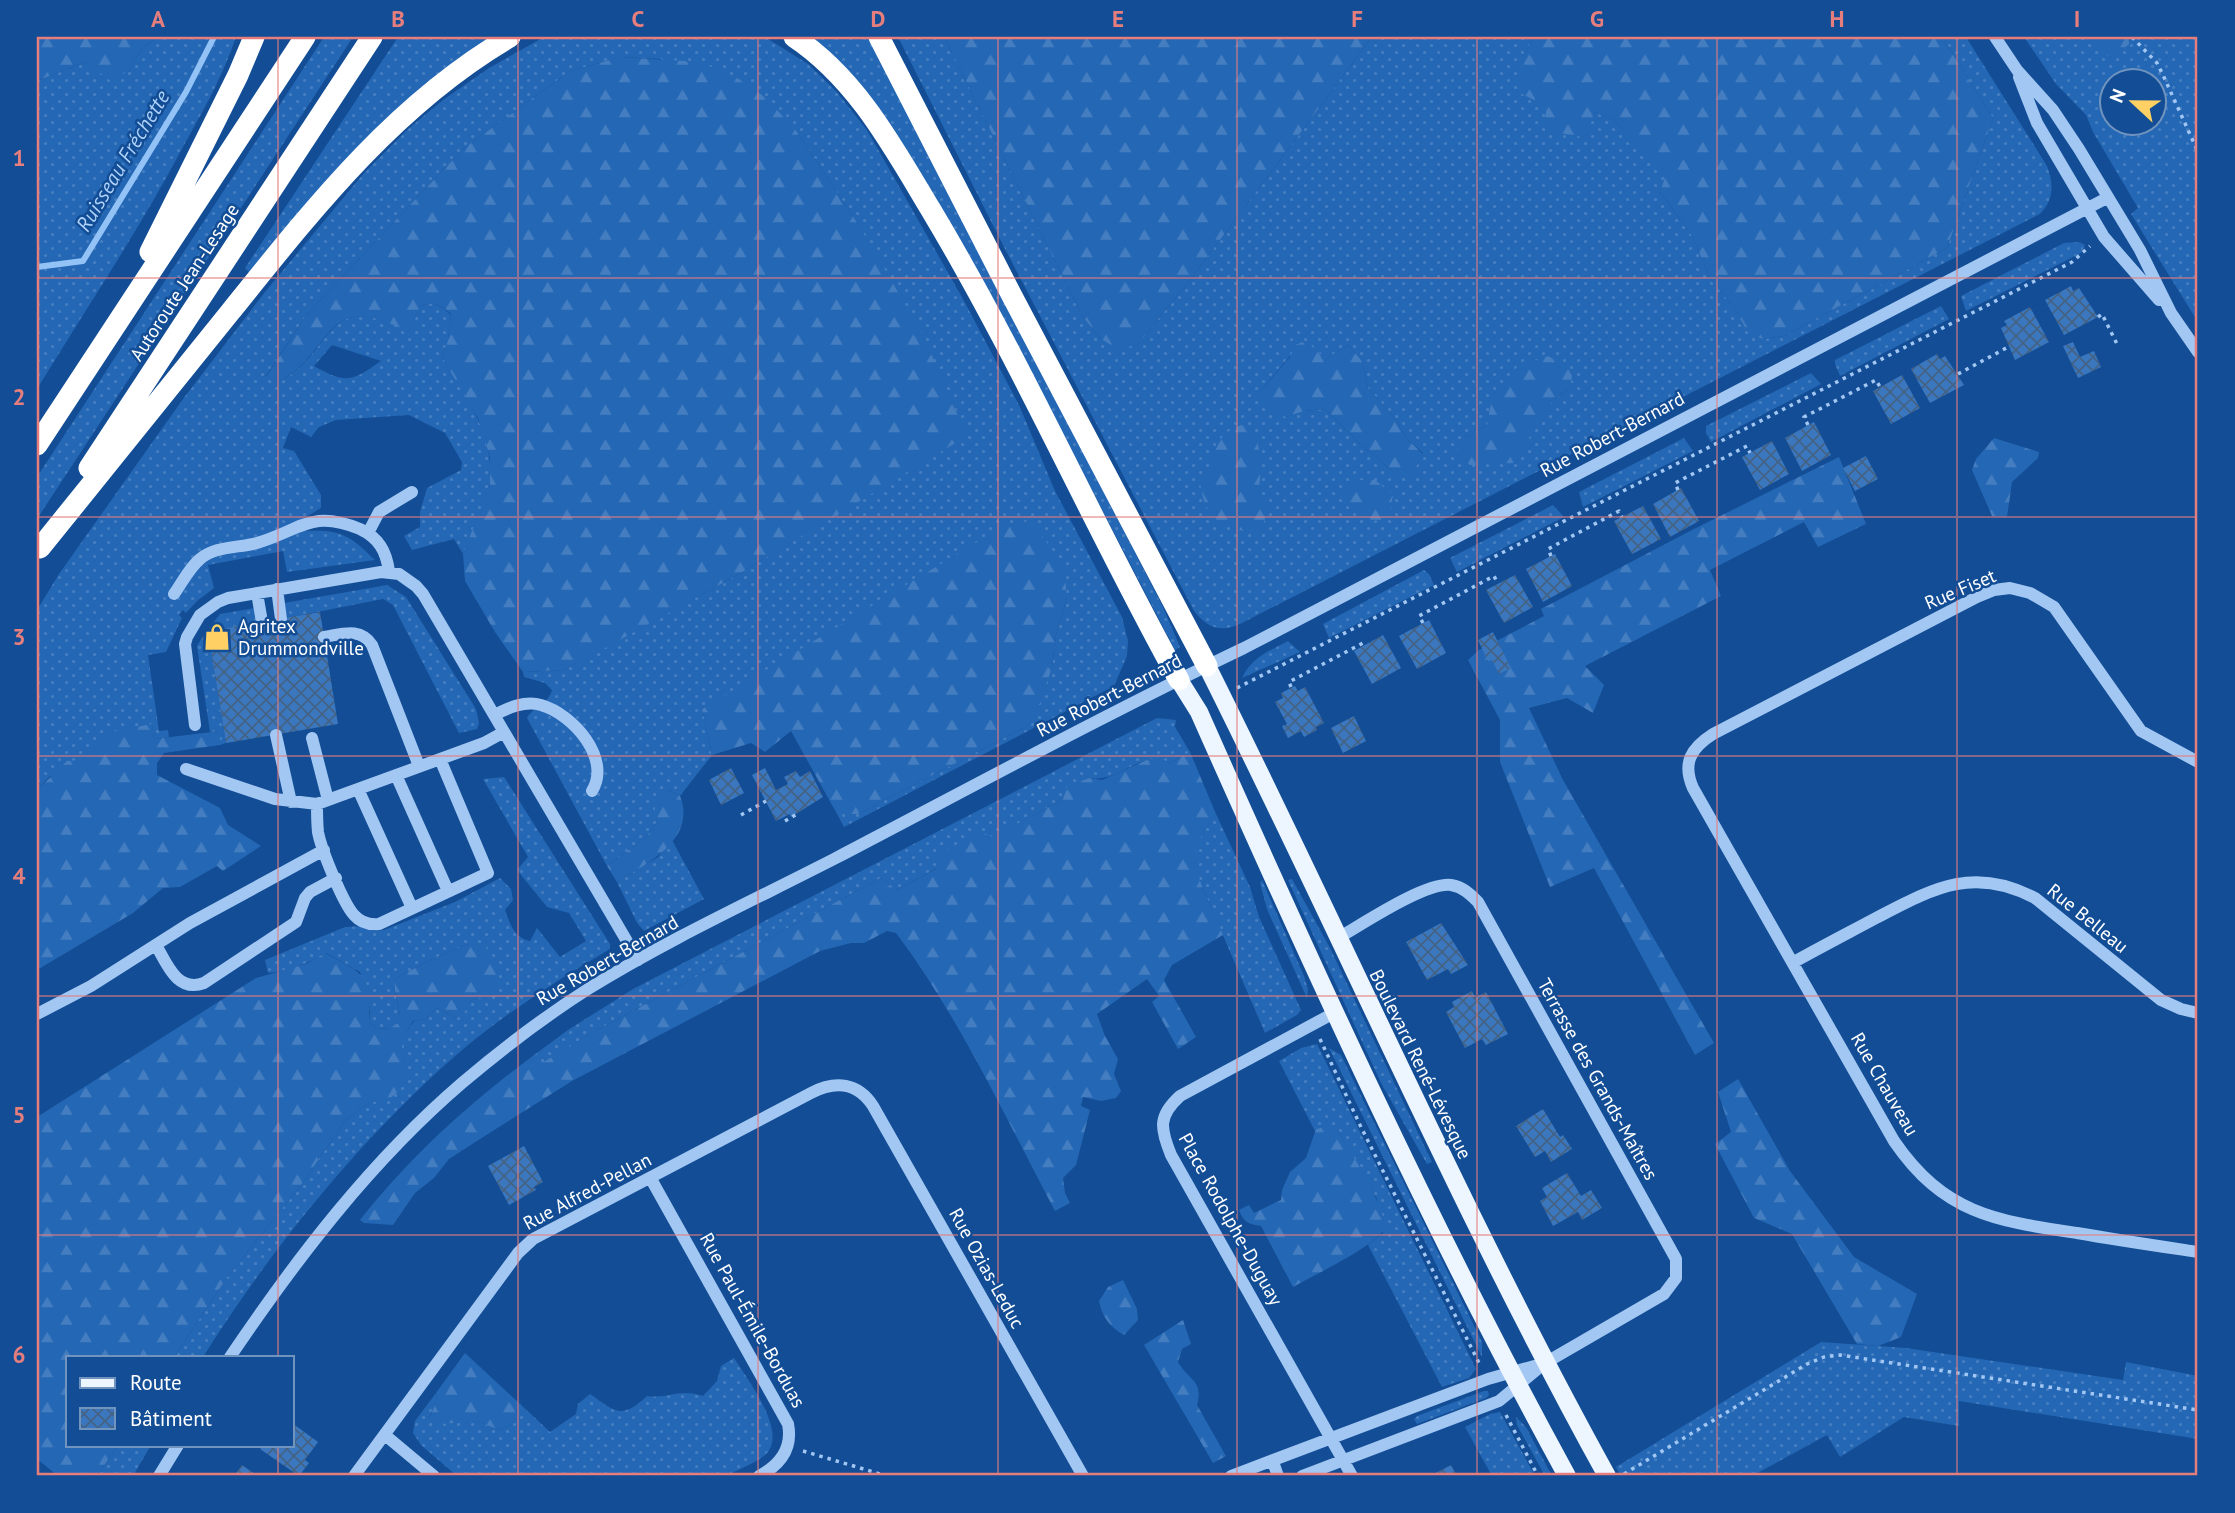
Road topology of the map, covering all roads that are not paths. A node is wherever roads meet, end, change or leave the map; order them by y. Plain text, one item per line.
1 (254, 37) edge
2 (305, 37) edge
3 (372, 37) edge
4 (510, 37) edge
5 (794, 37) edge
6 (879, 37) edge
7 (1995, 37) edge
8 (2017, 70) junction
9 (2107, 198) junction
10 (2087, 208) junction
11 (2171, 313) junction
12 (110, 332) junction
13 (2198, 352) edge
14 (37, 445) edge
15 (412, 492) dead end
16 (368, 533) junction
17 (38, 551) edge
18 (389, 571) junction
19 (277, 589) junction
20 (257, 593) junction
21 (174, 594) dead end
22 (281, 619) dead end
23 (262, 622) dead end
24 (324, 637) dead end
25 (1207, 666) junction
26 (1179, 680) junction
27 (494, 715) junction
28 (195, 725) dead end
29 (504, 732) junction
30 (276, 734) dead end
31 (312, 738) dead end
32 (1692, 751) joint
33 (440, 758) junction
34 (2198, 762) edge
35 (419, 766) junction
36 (186, 769) dead end
37 (396, 775) junction
38 (358, 789) junction
39 (592, 791) dead end
40 (291, 802) junction
41 (323, 802) junction
42 (324, 849) junction
43 (336, 878) junction
44 (448, 891) junction
45 (412, 908) junction
46 (1338, 937) junction
47 (156, 945) junction
48 (638, 960) junction
49 (1794, 962) junction
50 (1334, 1013) junction
51 (2198, 1013) edge
52 (37, 1014) edge
53 (849, 1086) joint
54 (651, 1179) junction
55 (2198, 1252) edge
56 (231, 1356) edge
57 (1545, 1363) junction
58 (1514, 1380) junction
59 (1402, 1412) junction
60 (385, 1435) junction
61 (1411, 1435) junction
62 (1331, 1438) junction
63 (177, 1446) edge
64 (1344, 1461) junction
65 (1273, 1462) junction
66 (159, 1476) edge
67 (354, 1476) edge
68 (434, 1476) edge
69 (759, 1476) edge
70 (1083, 1476) edge
71 (1231, 1476) edge
72 (1278, 1476) edge
73 (1302, 1476) edge
74 (1352, 1476) edge
75 (1567, 1476) edge
76 (1607, 1476) edge

1 - 12 highway
2 - 12 highway, Autoroute Jean-Lesage
3 - 17 highway, Autoroute Jean-Lesage
4 - 17 highway
5 - 26 highway
6 - 25 highway
7 - 8 street
8 - 9 street
8 - 10 street
9 - 10 street, Rue Robert-Bernard
9 - 11 street
10 - 11 street
10 - 25 street, Rue Robert-Bernard
11 - 13 street
12 - 14 highway, Autoroute Jean-Lesage
15 - 16 street
16 - 18 street
16 - 21 street
18 - 19 street
18 - 27 street
19 - 20 street
19 - 22 street
20 - 23 street
20 - 28 street
24 - 35 street
25 - 26 street, Rue Robert-Bernard
25 - 46 main road, Boulevard René-Lévesque
26 - 48 street, Rue Robert-Bernard
26 - 50 main road
27 - 29 street
27 - 39 street
29 - 33 street
29 - 48 street
30 - 40 street
31 - 41 street
32 - 34 street, Rue Fiset
32 - 49 street, Rue Chauveau
33 - 35 street
33 - 44 street
35 - 37 street
36 - 40 street
37 - 38 street
37 - 44 street
38 - 41 street
38 - 45 street
40 - 41 street
41 - 42 street
42 - 43 street
42 - 47 street
43 - 45 street
43 - 47 street
44 - 45 street
46 - 57 main road, Boulevard René-Lévesque
46 - 57 street, Terrasse des Grands-Maîtres
47 - 52 street
48 - 56 street, Rue Robert-Bernard
49 - 51 street, Rue Belleau
49 - 55 street, Rue Chauveau
50 - 58 main road
50 - 62 street, Place Rodolphe-Duguay
53 - 54 street, Rue Alfred-Pellan
53 - 70 street, Rue Ozias-Leduc
54 - 60 street, Rue Alfred-Pellan
54 - 69 street, Rue Paul-Émile-Borduas
57 - 58 street, Terrasse des Grands-Maîtres
57 - 76 main road, Boulevard René-Lévesque
58 - 59 street, Terrasse des Grands-Maîtres
58 - 61 street
58 - 75 main road
59 - 61 street
59 - 62 street, Terrasse des Grands-Maîtres
60 - 67 street, Rue Alfred-Pellan
60 - 68 street
61 - 64 street
62 - 64 street, Place Rodolphe-Duguay
62 - 65 street, Terrasse des Grands-Maîtres
63 - 66 street
64 - 73 street
64 - 74 street, Place Rodolphe-Duguay
65 - 71 street, Terrasse des Grands-Maîtres
65 - 72 street

